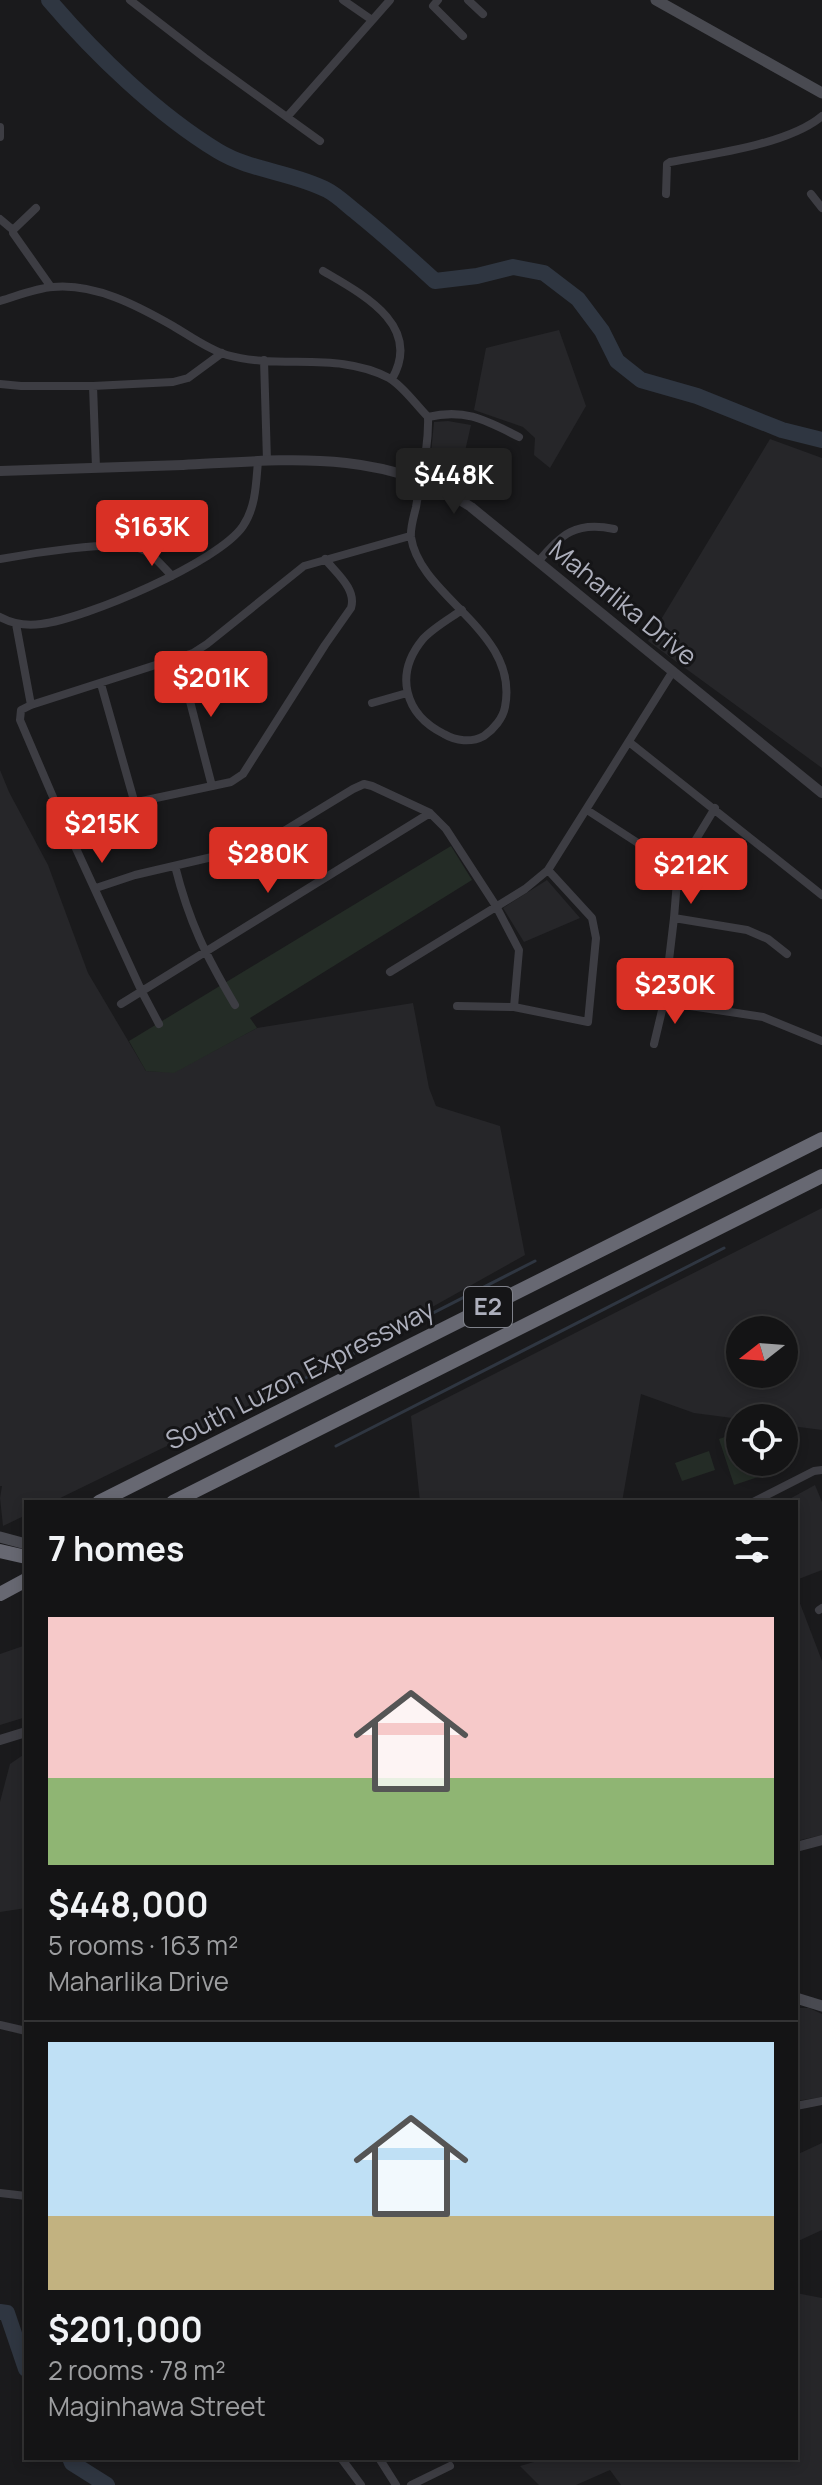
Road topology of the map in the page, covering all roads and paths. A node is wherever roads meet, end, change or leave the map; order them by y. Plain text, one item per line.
1 (130, 0) edge
2 (343, 0) edge
3 (390, 0) edge
4 (438, 0) edge
5 (468, 0) edge
6 (656, 0) edge
7 (483, 14) dead end
8 (372, 20) junction
9 (463, 36) dead end
10 (822, 93) edge
11 (822, 116) edge
12 (287, 117) junction
13 (0, 127) edge
14 (0, 137) edge
15 (320, 141) dead end
16 (666, 194) dead end
17 (811, 194) dead end
18 (36, 208) dead end
19 (822, 208) edge
20 (0, 219) edge
21 (13, 230) junction
22 (323, 271) dead end
23 (51, 287) junction
24 (0, 301) edge
25 (222, 353) junction
26 (264, 360) junction
27 (392, 379) junction
28 (0, 384) edge
29 (93, 386) junction
30 (428, 417) junction
31 (519, 437) dead end
32 (262, 461) junction
33 (96, 468) junction
34 (0, 471) edge
35 (421, 480) junction
36 (614, 529) dead end
37 (410, 536) junction
38 (0, 559) edge
39 (325, 559) junction
40 (538, 562) junction
41 (172, 576) junction
42 (462, 610) junction
43 (0, 617) edge
44 (16, 624) junction
45 (179, 659) junction
46 (673, 671) junction
47 (101, 684) junction
48 (407, 693) junction
49 (372, 703) dead end
50 (31, 705) junction
51 (629, 742) junction
52 (212, 786) junction
53 (822, 793) edge
54 (135, 804) junction
55 (715, 808) junction
56 (587, 810) junction
57 (430, 813) junction
58 (62, 818) junction
59 (175, 866) junction
60 (678, 869) junction
61 (548, 870) junction
62 (96, 888) junction
63 (822, 895) edge
64 (496, 906) junction
65 (674, 918) junction
66 (205, 953) junction
67 (787, 954) dead end
68 (390, 972) dead end
69 (142, 992) junction
70 (664, 1002) junction
71 (121, 1004) dead end
72 (235, 1005) dead end
73 (457, 1006) dead end
74 (514, 1007) junction
75 (159, 1024) dead end
76 (822, 1041) edge
77 (654, 1044) dead end
78 (822, 1139) edge
79 (822, 1176) edge
80 (822, 1470) edge
81 (103, 1500) edge
82 (177, 1500) edge
83 (757, 1500) edge
84 (0, 1537) edge
85 (24, 1541) edge
86 (24, 1542) edge
87 (0, 1551) edge
88 (24, 1557) edge
89 (24, 1581) edge
90 (0, 1594) edge
91 (24, 1733) edge
92 (0, 1740) edge
93 (822, 1840) edge
94 (798, 1846) edge
95 (798, 1999) edge
96 (822, 2006) edge
97 (0, 2025) edge
98 (24, 2031) edge
99 (822, 2101) edge
100 (798, 2106) edge
101 (0, 2193) edge
102 (24, 2196) edge
103 (342, 2460) edge
104 (380, 2460) edge
105 (450, 2466) dead end
106 (361, 2485) edge
107 (396, 2485) edge
108 (411, 2485) edge

1 - 12 street
2 - 8 street
3 - 8 street
4 - 9 street
5 - 7 street
6 - 10 main road
8 - 12 street
11 - 16 street
12 - 15 street
13 - 14 street
17 - 19 street
18 - 21 street
20 - 21 street
21 - 23 street
22 - 27 street
23 - 24 street
23 - 25 street
25 - 26 street
25 - 29 street
26 - 27 street
26 - 32 street
27 - 30 street
28 - 29 street
29 - 33 street
30 - 31 street
30 - 35 street
32 - 33 street, Maharlika Drive
32 - 35 street, Maharlika Drive
32 - 41 street
33 - 34 street, Maharlika Drive
35 - 37 street
35 - 40 street, Maharlika Drive
36 - 40 street
37 - 39 street
37 - 42 street
38 - 41 street
39 - 45 street
39 - 52 street
40 - 46 street, Maharlika Drive
41 - 44 street
42 - 48 street
42 - 48 street
43 - 44 street
44 - 50 street
45 - 47 street
45 - 52 street
46 - 51 street
46 - 53 street, Maharlika Drive
47 - 50 street
47 - 54 street
48 - 49 street
50 - 58 street
51 - 55 street
51 - 56 street
52 - 54 street
54 - 58 street
55 - 60 street
55 - 63 street
56 - 60 street
56 - 61 street
57 - 59 street
57 - 64 street
57 - 66 street
58 - 62 street
59 - 62 street
59 - 66 street
60 - 65 street
61 - 64 street
61 - 74 street
62 - 69 street
64 - 68 street
64 - 74 street
65 - 67 street
65 - 70 street
66 - 69 street
66 - 72 street
69 - 71 street
69 - 75 street
70 - 76 street
70 - 77 street
73 - 74 street
78 - 81 highway, South Luzon Expressway / E2
79 - 82 highway, E2
80 - 83 street
84 - 85 main road, bridge
86 - 87 highway
87 - 88 highway, bridge
89 - 90 highway
91 - 92 street
93 - 94 street
95 - 96 main road
97 - 98 street
99 - 100 street
101 - 102 street
103 - 106 street
104 - 107 street
105 - 108 street

